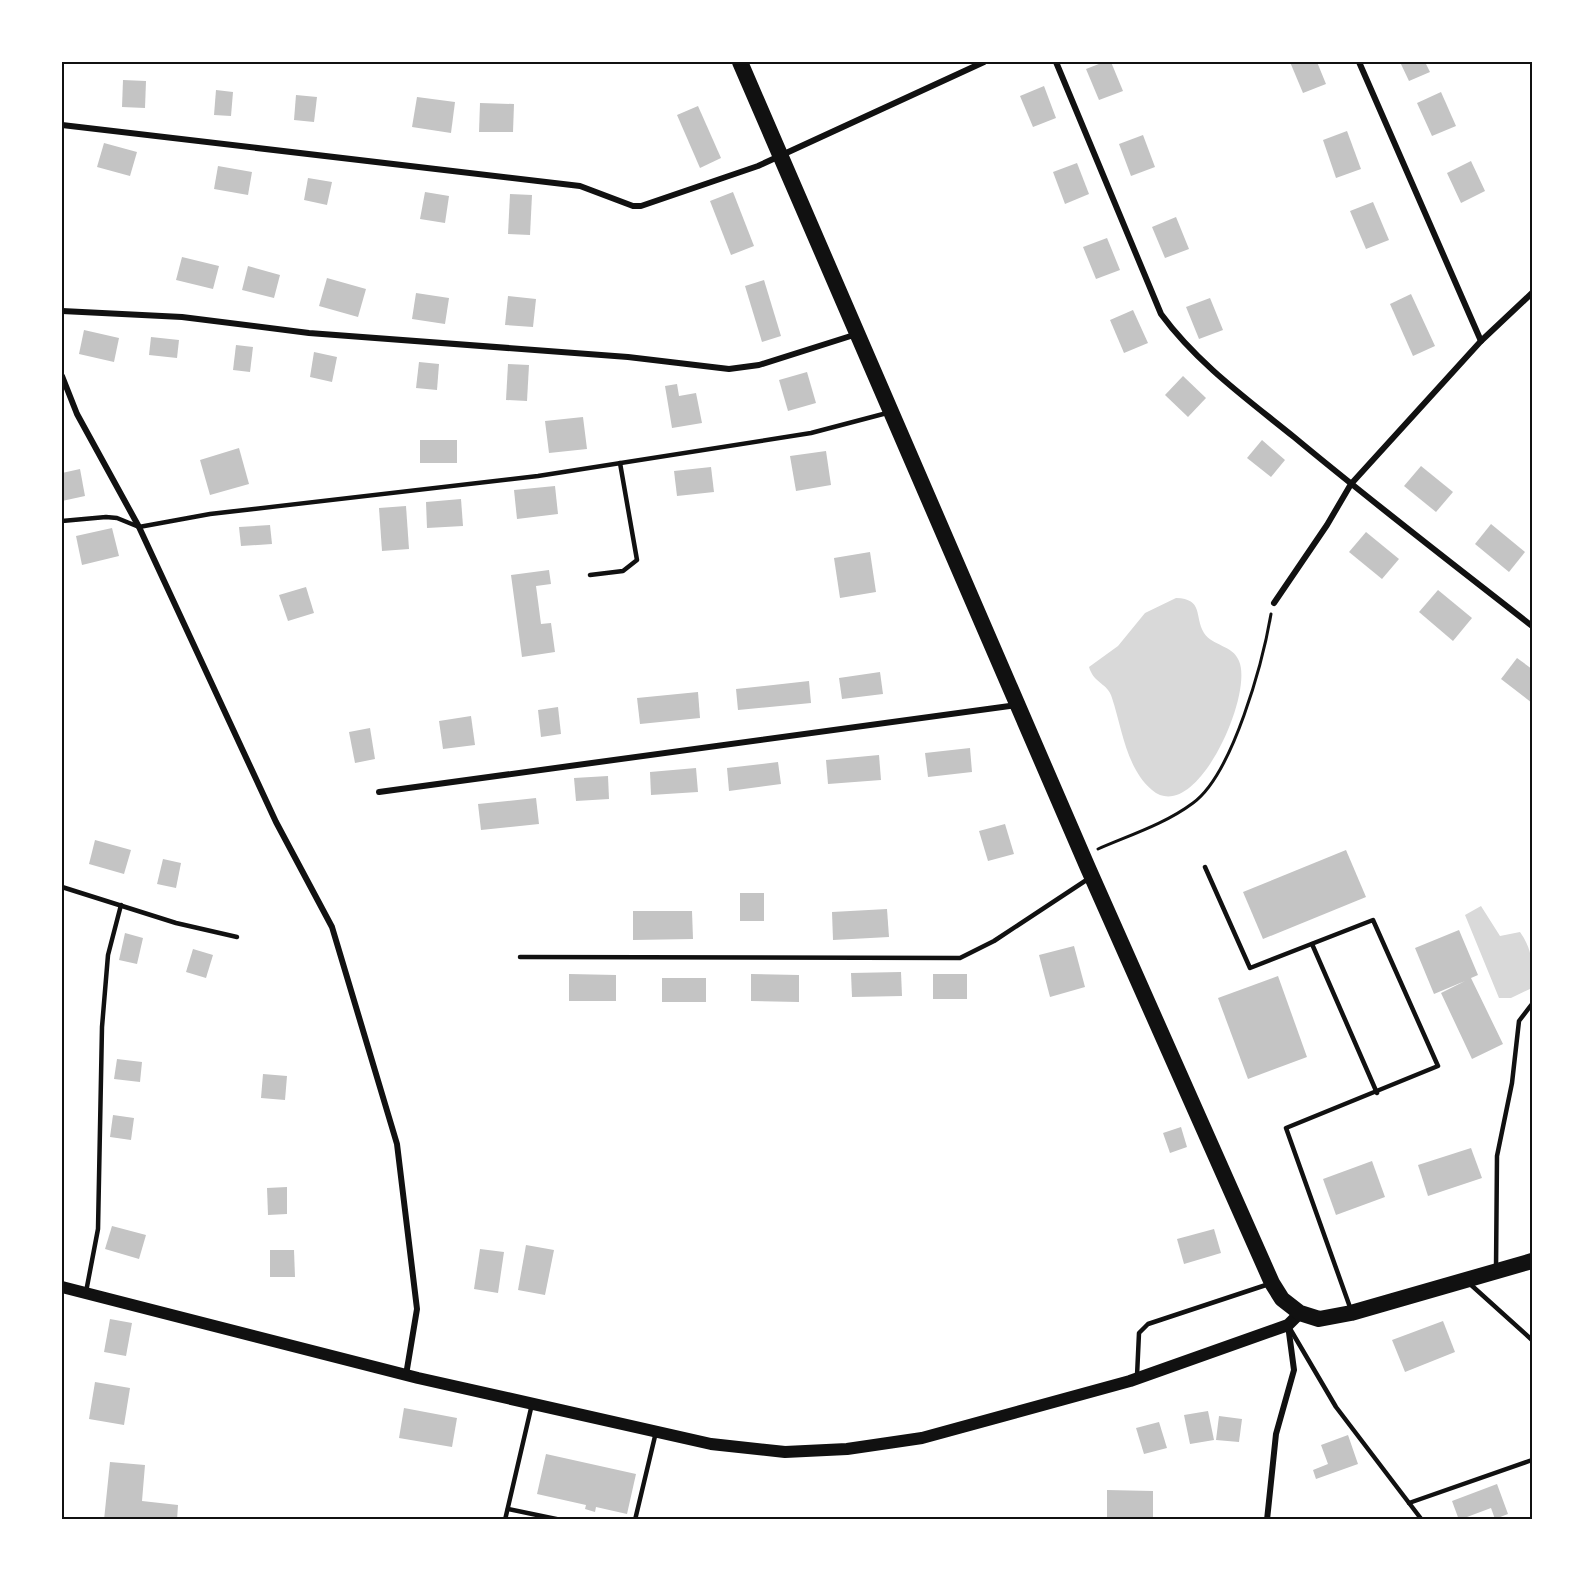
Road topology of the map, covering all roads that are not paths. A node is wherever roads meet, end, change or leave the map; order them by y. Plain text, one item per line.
1 (740, 62) edge
2 (984, 62) edge
3 (1056, 62) edge
4 (1359, 62) edge
5 (62, 125) edge
6 (780, 154) junction
7 (1533, 292) edge
8 (62, 310) edge
9 (858, 334) junction
10 (1481, 340) junction
11 (62, 376) edge
12 (892, 412) junction
13 (620, 463) junction
14 (1351, 484) junction
15 (62, 521) edge
16 (139, 527) junction
17 (590, 575) dead end
18 (1274, 603) road end
19 (1533, 626) edge
20 (1019, 705) junction
21 (379, 792) dead end
22 (1205, 867) dead end
23 (1092, 876) junction
24 (62, 887) edge
25 (121, 905) junction
26 (237, 937) dead end
27 (1312, 944) junction
28 (520, 957) dead end
29 (1533, 1004) edge
30 (1377, 1093) junction
31 (1533, 1261) edge
32 (1496, 1271) junction
33 (1465, 1280) junction
34 (1272, 1283) junction
35 (62, 1287) edge
36 (86, 1293) junction
37 (1352, 1313) junction
38 (1294, 1319) junction
39 (1533, 1340) edge
40 (406, 1376) junction
41 (1137, 1379) junction
42 (532, 1404) junction
43 (656, 1431) junction
44 (1533, 1460) edge
45 (1409, 1503) junction
46 (508, 1509) junction
47 (505, 1520) edge
48 (561, 1520) edge
49 (635, 1520) edge
50 (1267, 1520) edge
51 (1422, 1520) edge

1 - 6 highway
2 - 6 street
3 - 14 street
4 - 10 street
5 - 6 street
6 - 9 highway
7 - 10 street
8 - 9 street
9 - 12 highway
10 - 14 street
11 - 16 street
12 - 13 lane
12 - 20 highway
13 - 16 lane
13 - 17 lane
14 - 18 street
14 - 19 street
15 - 16 lane
16 - 40 street
20 - 21 street
20 - 23 highway
22 - 27 lane
23 - 28 lane
23 - 34 highway
24 - 25 lane
25 - 26 lane
25 - 36 lane
27 - 30 lane
27 - 30 lane
29 - 32 lane
30 - 37 lane
31 - 32 highway
32 - 33 highway
33 - 37 highway
33 - 39 lane
34 - 38 highway
34 - 41 lane
35 - 36 main road
36 - 40 main road
37 - 38 highway
38 - 41 main road
38 - 45 lane
38 - 50 street
40 - 42 main road
41 - 43 main road
42 - 43 main road
42 - 46 lane
43 - 49 lane
44 - 45 lane
45 - 51 lane
46 - 47 lane
46 - 48 lane

